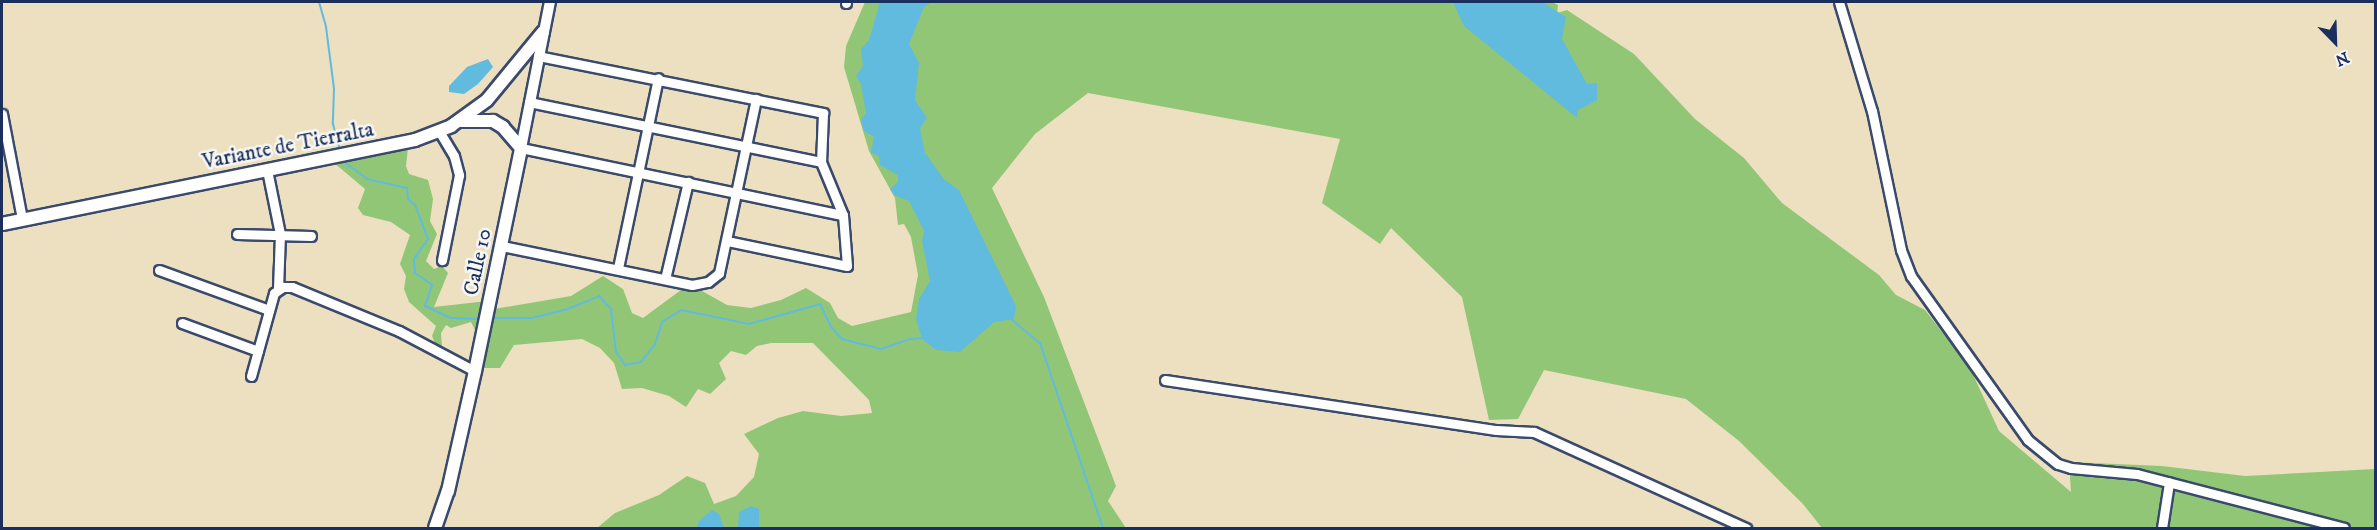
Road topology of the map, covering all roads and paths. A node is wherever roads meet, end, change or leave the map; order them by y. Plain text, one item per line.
1 (550, 2) edge
2 (1839, 2) edge
3 (543, 32) junction
4 (538, 56) junction
5 (658, 78) junction
6 (756, 99) junction
7 (529, 102) junction
8 (2, 114) edge
9 (460, 121) junction
10 (648, 126) junction
11 (439, 131) junction
12 (747, 147) junction
13 (521, 148) junction
14 (821, 162) junction
15 (267, 170) junction
16 (638, 172) junction
17 (688, 182) junction
18 (737, 193) junction
19 (843, 214) junction
20 (22, 219) junction
21 (2, 224) edge
22 (237, 234) dead end
23 (279, 234) junction
24 (311, 236) dead end
25 (728, 241) junction
26 (502, 246) junction
27 (442, 260) dead end
28 (618, 268) junction
29 (159, 270) dead end
30 (665, 279) junction
31 (278, 289) junction
32 (269, 310) junction
33 (182, 323) dead end
34 (258, 351) junction
35 (475, 371) junction
36 (251, 376) dead end
37 (1165, 380) dead end
38 (2169, 483) junction
39 (435, 528) edge
40 (1746, 528) edge
41 (2162, 528) edge
42 (2344, 528) edge

1 - 3 street, Calle 10
2 - 38 street
3 - 4 street, Calle 10
3 - 9 main road, Variante de Tierralta
4 - 5 street
4 - 7 street, Calle 10
5 - 6 street
5 - 10 street
6 - 12 street
6 - 14 street
7 - 10 street
7 - 13 street, Calle 10
8 - 20 street
9 - 11 main road, Variante de Tierralta
9 - 13 main road
10 - 12 street
10 - 16 street
11 - 15 main road, Variante de Tierralta
11 - 27 street
12 - 14 street
12 - 18 street
13 - 16 street
13 - 26 main road, Calle 10
14 - 19 street
15 - 20 main road, Variante de Tierralta
15 - 23 street
16 - 17 street
16 - 28 street
17 - 18 street
17 - 30 street
18 - 19 street
18 - 25 street
19 - 25 street
20 - 21 main road, Variante de Tierralta
22 - 23 street
23 - 24 street
23 - 31 street
25 - 30 street
26 - 28 street
26 - 35 main road, Calle 10
28 - 30 street
29 - 32 street
31 - 32 street
31 - 35 street
32 - 34 street
33 - 34 street
34 - 36 street
35 - 39 main road, Calle 10
37 - 40 street
38 - 41 street
38 - 42 street

